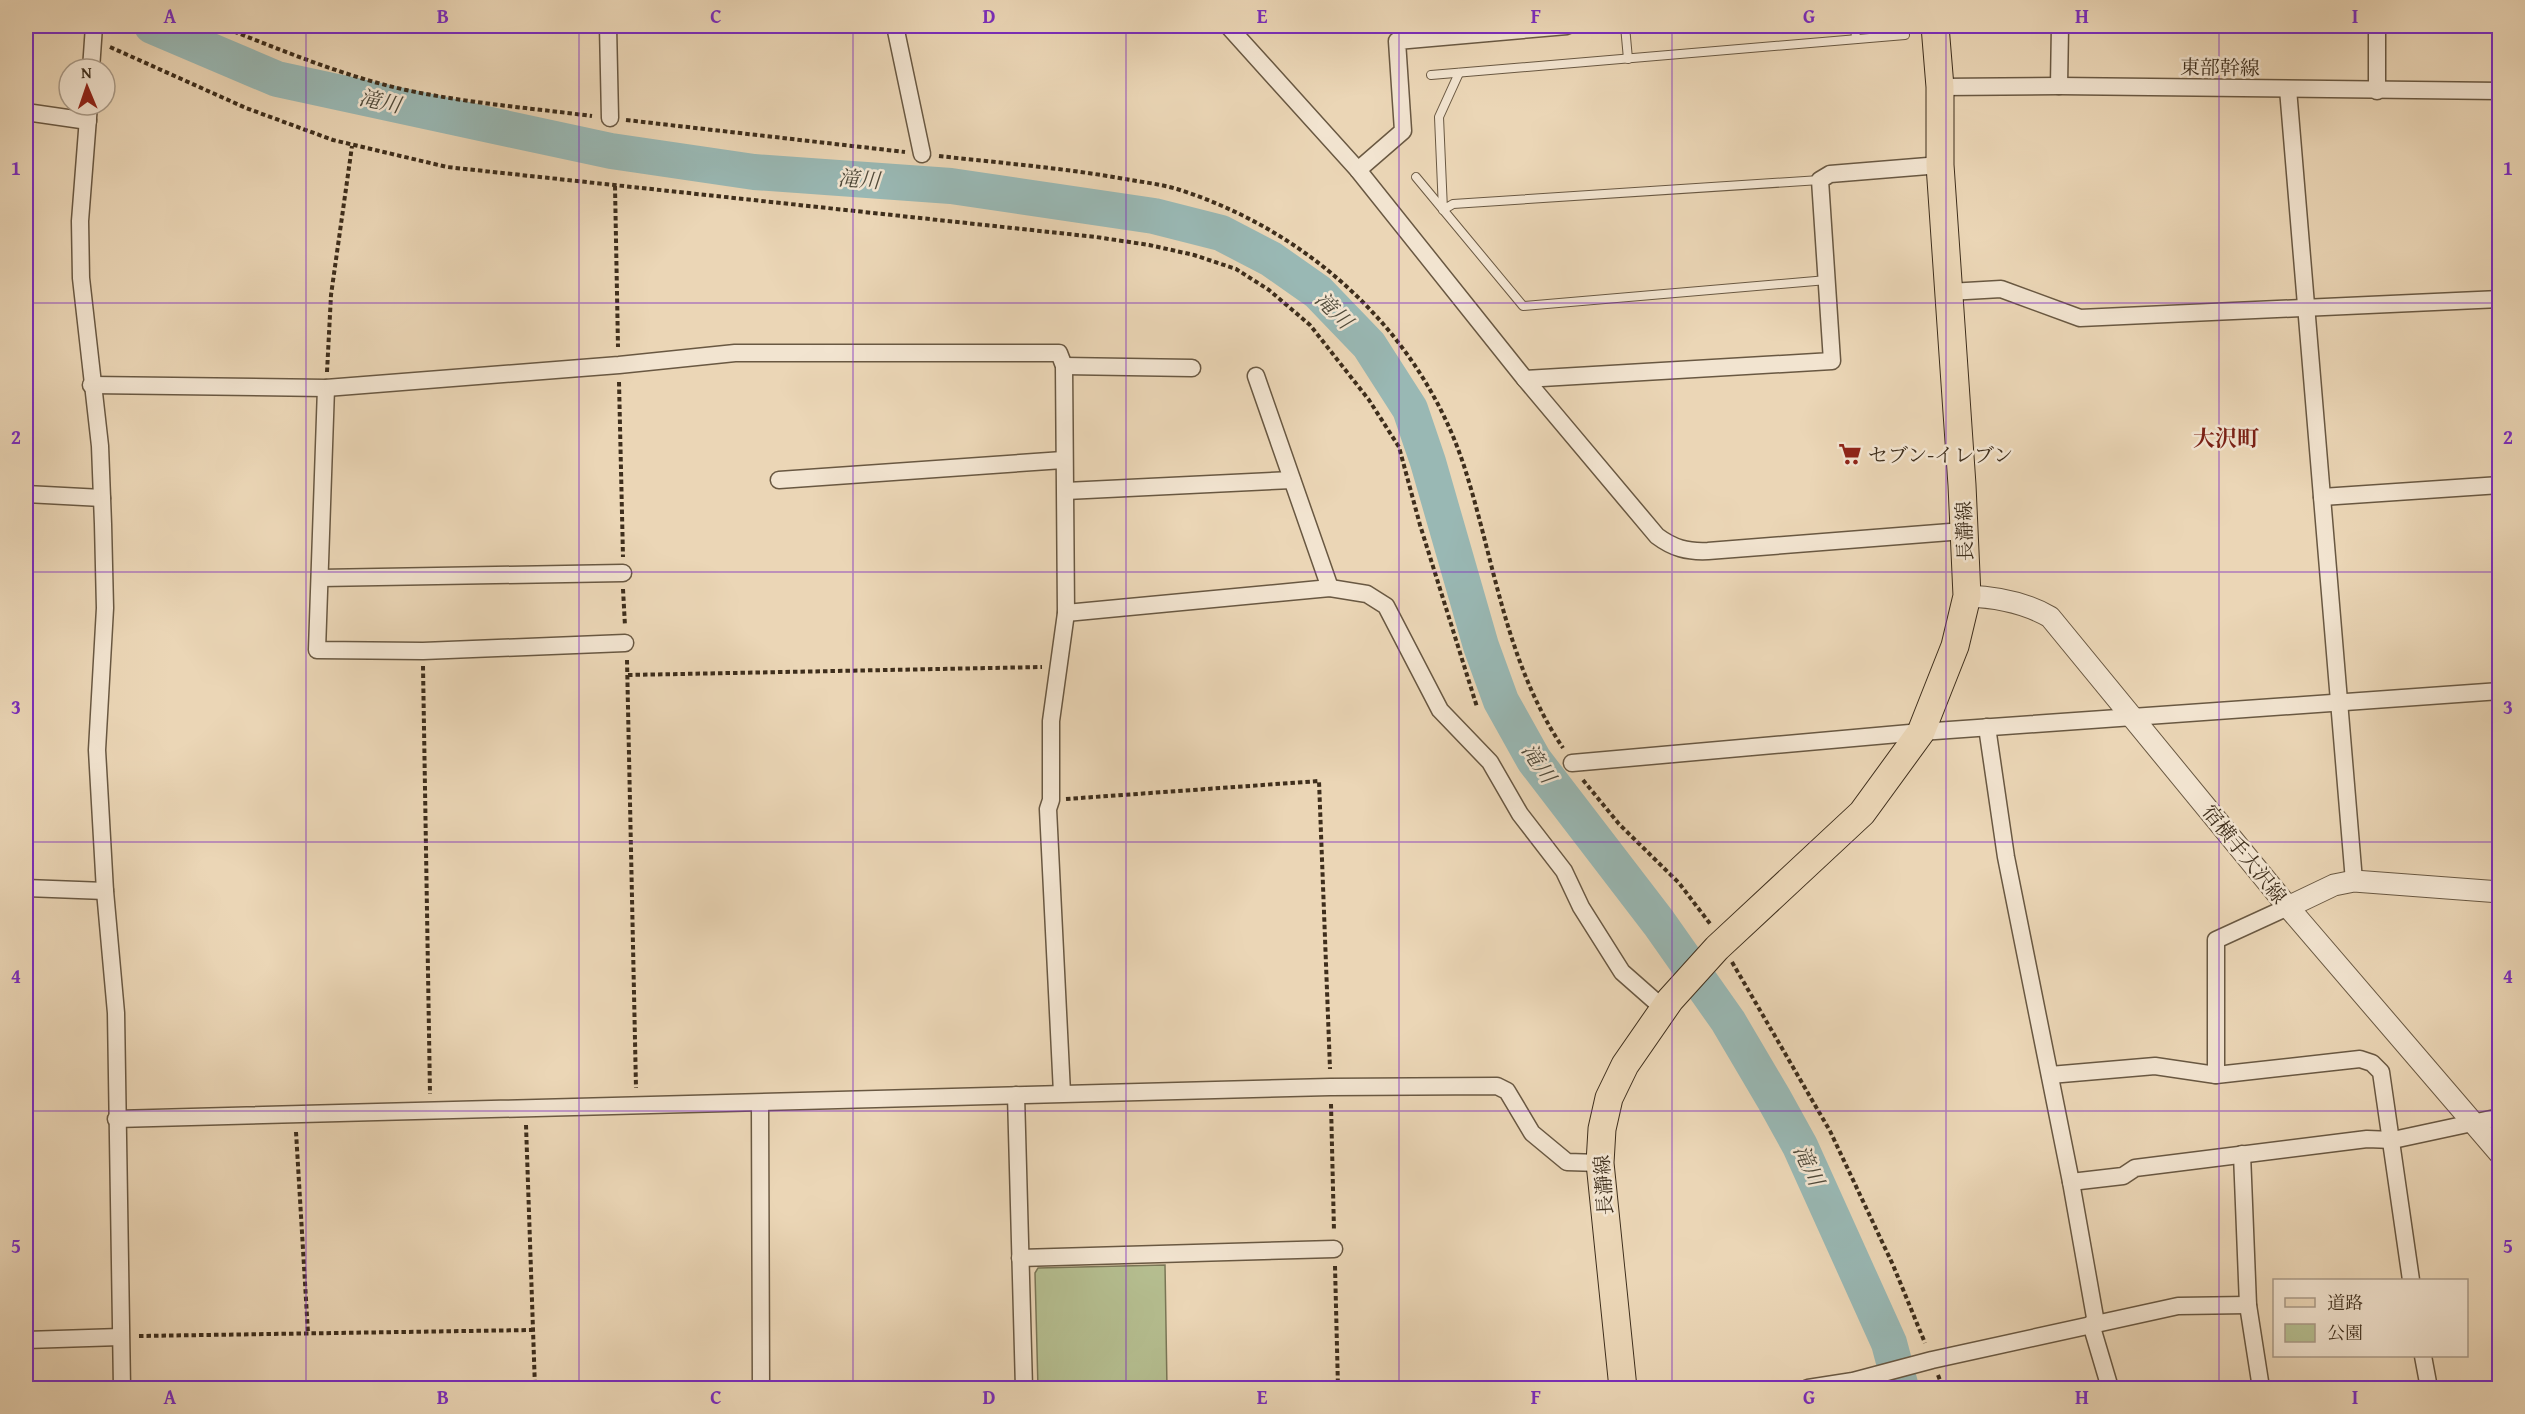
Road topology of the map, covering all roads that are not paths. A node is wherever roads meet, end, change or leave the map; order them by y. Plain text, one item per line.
1 (608, 26) edge
2 (896, 26) edge
3 (1228, 26) edge
4 (1567, 26) edge
5 (1625, 26) edge
6 (1855, 26) edge
7 (1935, 26) edge
8 (2061, 26) edge
9 (2377, 26) edge
10 (94, 33) edge
11 (1905, 35) dead end
12 (1856, 39) junction
13 (92, 57) edge
14 (1628, 58) junction
15 (1459, 73) junction
16 (1431, 75) dead end
17 (2060, 86) junction
18 (1940, 87) junction
19 (2288, 89) junction
20 (2377, 91) junction
21 (2499, 91) edge
22 (26, 112) edge
23 (57, 112) edge
24 (89, 117) edge
25 (610, 118) dead end
26 (922, 154) dead end
27 (1940, 165) junction
28 (1358, 170) junction
29 (1416, 177) dead end
30 (1821, 180) junction
31 (1443, 210) junction
32 (1827, 280) junction
33 (1949, 292) junction
34 (2499, 299) edge
35 (2307, 309) junction
36 (1064, 366) junction
37 (1192, 368) dead end
38 (1256, 376) dead end
39 (1525, 379) junction
40 (92, 385) junction
41 (326, 388) junction
42 (1063, 460) junction
43 (779, 480) dead end
44 (1292, 480) junction
45 (2499, 485) edge
46 (1066, 491) junction
47 (26, 495) edge
48 (2322, 497) junction
49 (102, 498) junction
50 (1963, 531) junction
51 (623, 573) dead end
52 (320, 578) junction
53 (1330, 588) junction
54 (1967, 596) junction
55 (1066, 613) junction
56 (625, 643) dead end
57 (2499, 691) edge
58 (2339, 702) junction
59 (2133, 716) junction
60 (1987, 727) junction
61 (1921, 732) junction
62 (1572, 763) dead end
63 (2355, 881) junction
64 (26, 888) edge
65 (105, 891) junction
66 (2499, 892) edge
67 (2288, 907) junction
68 (1667, 1004) junction
69 (2050, 1075) junction
70 (2216, 1075) junction
71 (1062, 1093) junction
72 (1016, 1095) junction
73 (760, 1103) junction
74 (2499, 1117) edge
75 (116, 1119) junction
76 (2473, 1123) junction
77 (2393, 1140) junction
78 (2241, 1154) junction
79 (2499, 1154) edge
80 (1600, 1163) junction
81 (2071, 1182) junction
82 (1334, 1249) road end
83 (1020, 1258) junction
84 (2411, 1279) edge
85 (2248, 1305) junction
86 (2094, 1324) junction
87 (120, 1337) junction
88 (26, 1340) edge
89 (2423, 1357) edge
90 (1857, 1383) edge
91 (760, 1386) edge
92 (122, 1389) edge
93 (1024, 1389) edge
94 (1623, 1389) edge
95 (1808, 1389) edge
96 (2110, 1389) edge
97 (2261, 1389) edge
98 (2429, 1389) edge

1 - 25 street
2 - 26 street
3 - 28 street
4 - 28 street
5 - 14 lane
6 - 12 lane
7 - 18 main road, 長瀞線
8 - 17 street
9 - 20 street
10 - 13 street
11 - 12 lane
12 - 14 lane
14 - 15 lane
15 - 16 lane
15 - 31 lane
17 - 18 street, 東部幹線
17 - 19 street, 東部幹線
18 - 27 main road, 長瀞線
19 - 20 street, 東部幹線
19 - 35 street
20 - 21 street, 東部幹線
22 - 23 street
24 - 40 street
27 - 30 street
27 - 33 main road, 長瀞線
28 - 39 street
29 - 31 lane
30 - 31 lane
30 - 32 street
31 - 32 lane
32 - 39 street
33 - 35 street
33 - 50 main road, 長瀞線
34 - 35 street
35 - 48 street
36 - 37 street
36 - 41 street
36 - 42 street
38 - 44 street
39 - 50 street
40 - 41 street
40 - 49 street
41 - 52 street
42 - 43 street
42 - 46 street
44 - 46 street
44 - 53 street
45 - 48 street
46 - 55 street
47 - 49 street
48 - 58 street
49 - 65 street
50 - 54 main road, 長瀞線
51 - 52 street
52 - 56 street
53 - 55 street
53 - 68 street
54 - 59 street, 宿横手大沢線
54 - 61 main road, 長瀞線
55 - 71 street
57 - 58 street
58 - 59 street
58 - 63 street
59 - 60 street
59 - 67 street, 宿横手大沢線
60 - 61 street
60 - 69 street
61 - 62 street
61 - 68 main road, 長瀞線
63 - 66 street
63 - 67 street
64 - 65 street
65 - 75 street
67 - 70 street
67 - 76 street, 宿横手大沢線
68 - 80 main road, 長瀞線
69 - 70 street
69 - 81 street
70 - 77 street
71 - 72 street
71 - 80 street
72 - 73 street
72 - 83 street
73 - 75 street
73 - 91 street
74 - 76 street
75 - 87 street
76 - 77 street
76 - 79 street, 宿横手大沢線
77 - 78 street
77 - 84 street
78 - 81 street
78 - 85 street
80 - 94 main road, 長瀞線
81 - 86 street
82 - 83 street
83 - 93 street
85 - 86 street
85 - 97 street
86 - 90 street
86 - 96 street
87 - 88 street
87 - 92 street
89 - 98 street
90 - 95 street

